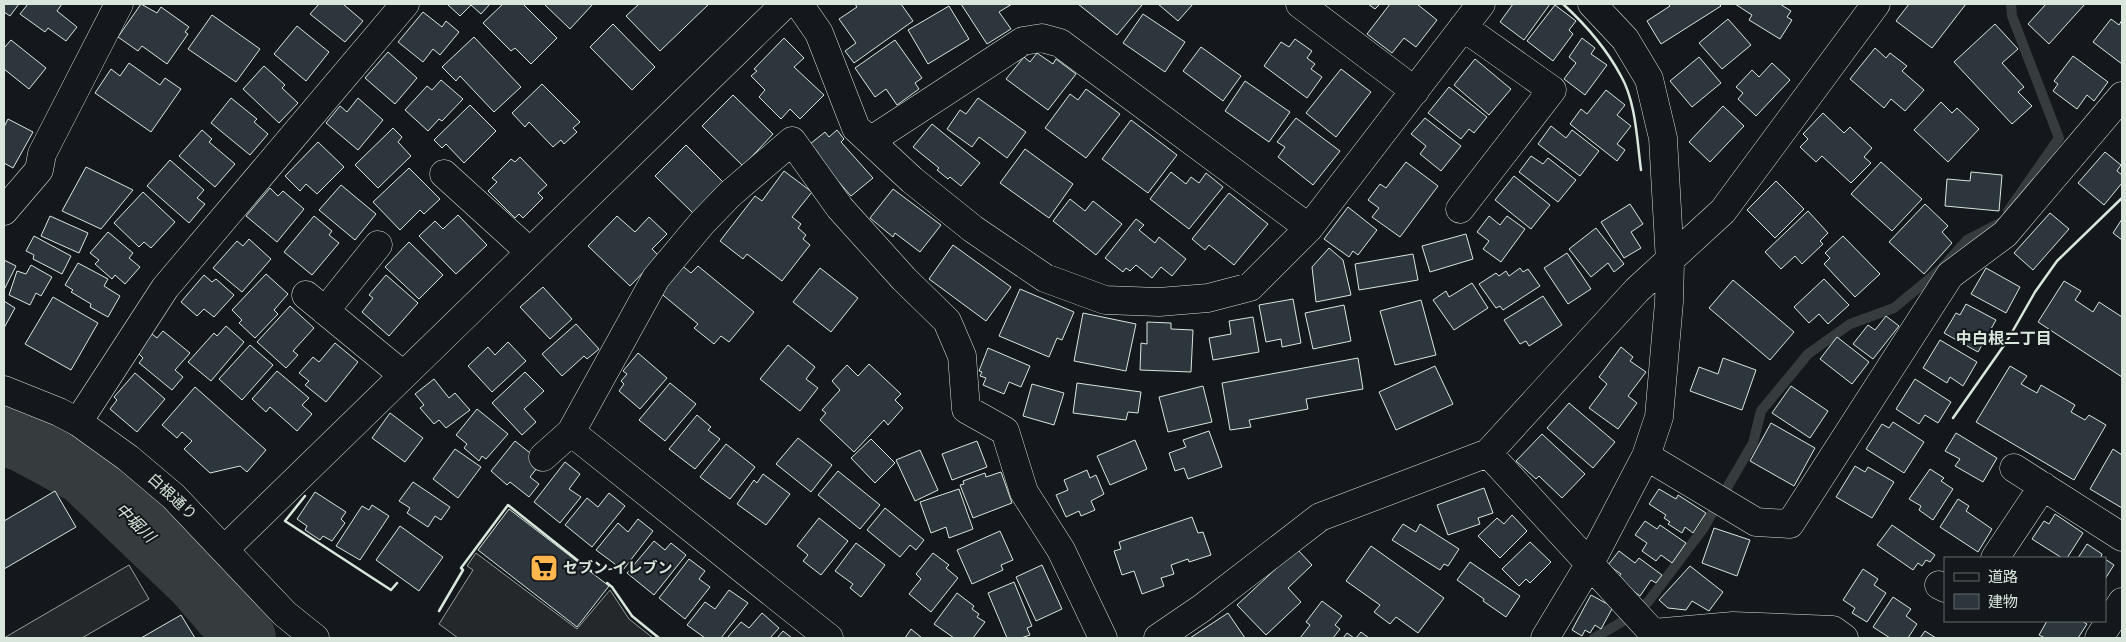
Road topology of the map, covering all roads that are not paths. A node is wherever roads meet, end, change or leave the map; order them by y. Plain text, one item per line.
1 (119, 4) edge
2 (405, 4) edge
3 (785, 4) edge
4 (799, 4) edge
5 (1300, 4) edge
6 (1481, 4) edge
7 (1592, 4) edge
8 (1876, 4) edge
9 (1463, 27) junction
10 (1415, 90) junction
11 (2122, 96) edge
12 (870, 142) junction
13 (444, 174) dead end
14 (1460, 209) dead end
15 (4, 211) edge
16 (1309, 228) junction
17 (378, 246) dead end
18 (530, 252) junction
19 (1670, 262) junction
20 (403, 375) junction
21 (4, 390) edge
22 (78, 422) junction
23 (571, 432) junction
24 (1488, 454) junction
25 (1646, 456) junction
26 (543, 457) dead end
27 (2014, 468) dead end
28 (2044, 486) junction
29 (2122, 537) edge
30 (225, 549) junction
31 (1996, 557) edge
32 (1589, 565) junction
33 (2122, 602) edge
34 (1653, 636) edge
35 (315, 638) edge
36 (830, 638) edge
37 (1103, 638) edge
38 (1158, 638) edge
39 (1545, 638) edge
40 (1844, 638) edge
41 (2100, 638) edge

1 - 15 street
2 - 22 street
3 - 18 street
4 - 12 street
5 - 10 street
6 - 9 street
7 - 19 street
8 - 19 street
9 - 10 street
9 - 14 street
10 - 16 street
11 - 25 street
12 - 16 street
12 - 16 street
13 - 18 street
17 - 20 street
18 - 20 street
19 - 24 street
19 - 25 street
20 - 30 street
21 - 22 street, 白根通り
22 - 30 street, 白根通り
23 - 26 street
23 - 36 street
23 - 37 street
24 - 32 street
24 - 38 street
25 - 32 street
27 - 28 street
28 - 29 street
28 - 31 street
30 - 35 street, 白根通り
32 - 34 street
32 - 39 street
33 - 41 street
34 - 40 street

